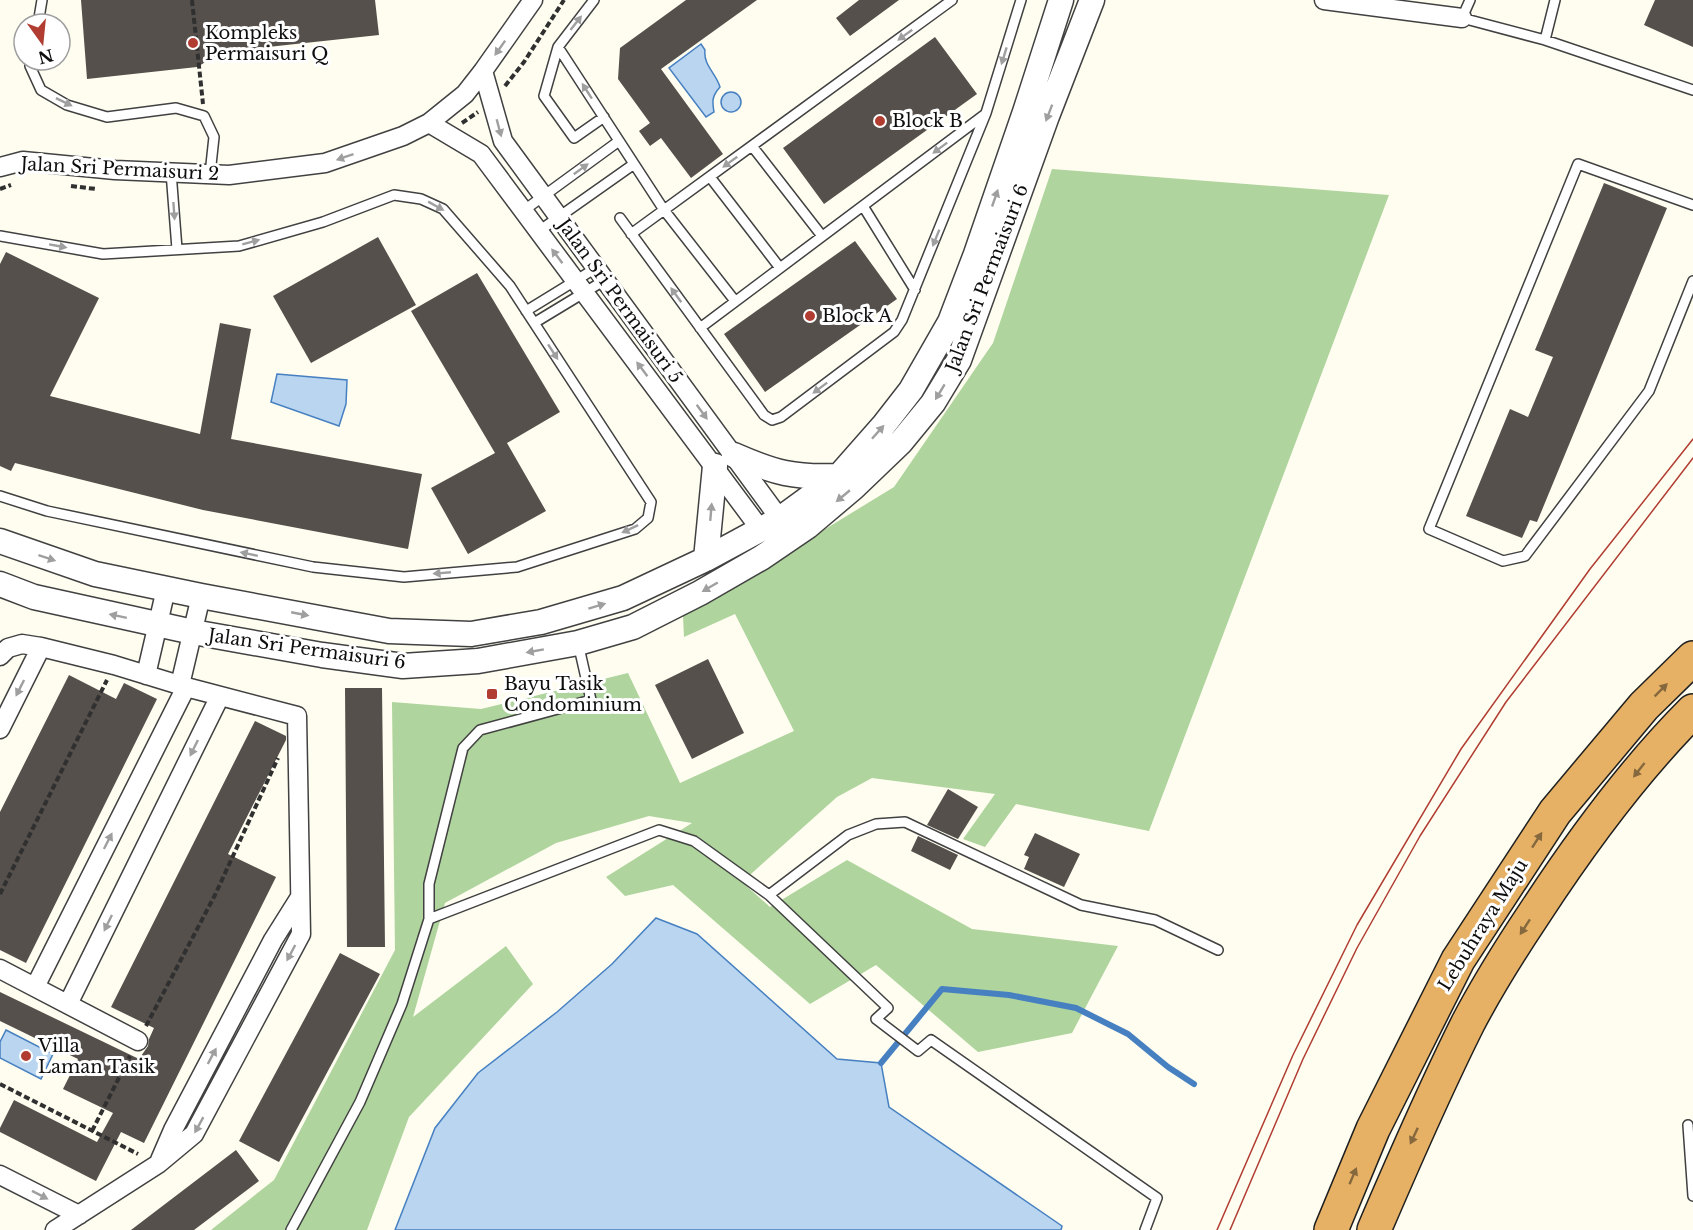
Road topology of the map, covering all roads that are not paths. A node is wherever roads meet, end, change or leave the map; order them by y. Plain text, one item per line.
1 (533, 0) edge
2 (594, 0) edge
3 (952, 0) edge
4 (1021, 0) edge
5 (1061, 0) edge
6 (1092, 0) edge
7 (1324, 0) edge
8 (1470, 0) edge
9 (1555, 0) edge
10 (1368, 3) edge
11 (1462, 18) junction
12 (1545, 40) junction
13 (558, 47) junction
14 (483, 71) junction
15 (33, 72) edge
16 (1693, 90) edge
17 (986, 113) junction
18 (604, 117) junction
19 (429, 123) junction
20 (619, 141) junction
21 (752, 146) junction
22 (634, 164) junction
23 (0, 167) edge
24 (171, 172) junction
25 (210, 174) junction
26 (710, 177) junction
27 (543, 196) junction
28 (1693, 205) edge
29 (863, 206) junction
30 (664, 210) junction
31 (523, 211) junction
32 (559, 217) junction
33 (620, 218) dead end
34 (539, 231) junction
35 (631, 234) junction
36 (0, 236) edge
37 (822, 236) junction
38 (177, 249) junction
39 (780, 268) junction
40 (600, 274) junction
41 (1693, 281) edge
42 (580, 286) junction
43 (915, 290) junction
44 (735, 302) junction
45 (526, 311) junction
46 (534, 323) junction
47 (700, 328) junction
48 (724, 461) junction
49 (839, 476) junction
50 (0, 496) edge
51 (808, 526) junction
52 (773, 528) junction
53 (0, 541) edge
54 (761, 558) junction
55 (706, 559) junction
56 (0, 584) edge
57 (166, 589) junction
58 (201, 596) junction
59 (158, 625) junction
60 (193, 632) junction
61 (578, 643) junction
62 (41, 647) junction
63 (0, 656) edge
64 (1693, 658) edge
65 (146, 675) junction
66 (183, 686) junction
67 (220, 696) junction
68 (1693, 711) edge
69 (0, 729) edge
70 (769, 895) junction
71 (429, 920) junction
72 (1218, 950) dead end
73 (0, 969) edge
74 (35, 987) junction
75 (68, 1004) junction
76 (138, 1041) road end
77 (1688, 1125) dead end
78 (0, 1175) edge
79 (1693, 1196) edge
80 (79, 1215) junction
81 (55, 1230) edge
82 (291, 1230) edge
83 (1144, 1230) edge
84 (1331, 1230) edge
85 (1374, 1230) edge

1 -> 14 street, Jalan Sri Permaisuri 2
13 -> 2 lane
3 -> 21 lane
4 -> 17 lane
49 -> 5 street, Jalan Sri Permaisuri 6
6 -> 51 street, Jalan Sri Permaisuri 6
7 - 10 street
8 - 11 lane
9 - 12 lane
10 - 11 street
11 - 12 lane
12 - 16 lane
18 -> 13 lane
13 - 18 lane
14 - 19 street, Jalan Sri Permaisuri 2
14 -> 27 street, Jalan Sri Permaisuri 5
15 -> 25 lane
17 -> 29 lane
17 -> 43 lane
18 - 20 lane
19 -> 25 street, Jalan Sri Permaisuri 2
19 - 31 street, Jalan Sri Permaisuri 5
20 - 22 lane
27 -> 20 lane
21 -> 26 lane
21 - 37 lane
22 - 30 lane
22 - 32 lane
23 - 24 street, Jalan Sri Permaisuri 2
24 - 25 street, Jalan Sri Permaisuri 2
24 -> 38 lane
26 - 30 lane
26 - 39 lane
27 - 31 lane
27 - 32 street, Jalan Sri Permaisuri 5
28 - 41 lane
29 - 37 lane
29 - 43 lane
30 - 35 lane
30 - 44 lane
31 - 34 street, Jalan Sri Permaisuri 5
32 - 34 lane
32 - 40 street, Jalan Sri Permaisuri 5
33 - 35 lane
42 -> 34 street, Jalan Sri Permaisuri 5
47 -> 35 lane
36 -> 38 lane
37 - 39 lane
38 -> 45 lane
39 - 44 lane
40 - 42 lane
40 - 42 lane
40 -> 48 street, Jalan Sri Permaisuri 5
42 - 45 lane
42 - 46 lane
48 -> 42 street, Jalan Sri Permaisuri 5
43 -> 47 lane
44 - 47 lane
45 - 46 lane
46 -> 50 lane
48 - 49 street
48 - 52 street, Jalan Sri Permaisuri 5
55 -> 48 street
49 - 52 street, Jalan Sri Permaisuri 6
51 - 52 street
51 - 54 street, Jalan Sri Permaisuri 6
52 - 54 street
52 - 55 street, Jalan Sri Permaisuri 6
53 -> 57 street, Jalan Sri Permaisuri 6
54 -> 61 street, Jalan Sri Permaisuri 6
58 -> 55 street, Jalan Sri Permaisuri 6
59 -> 56 street, Jalan Sri Permaisuri 6
57 - 58 street, Jalan Sri Permaisuri 6
57 - 59 street
58 - 60 street
59 - 60 street, Jalan Sri Permaisuri 6
59 - 65 street
61 -> 60 street, Jalan Sri Permaisuri 6
60 - 66 street
61 - 71 lane
62 - 63 street
62 - 65 street
62 -> 69 street
84 -> 64 highway, Lebuhraya Maju
65 - 66 street
66 - 67 street
74 -> 66 street
67 -> 75 street
67 - 80 street
68 -> 85 highway, Lebuhraya Maju
70 - 71 lane
70 - 72 lane
70 - 83 lane
71 - 82 lane
73 - 74 street
74 - 75 street
75 - 76 street
77 - 79 lane
78 -> 80 street
80 - 81 street

